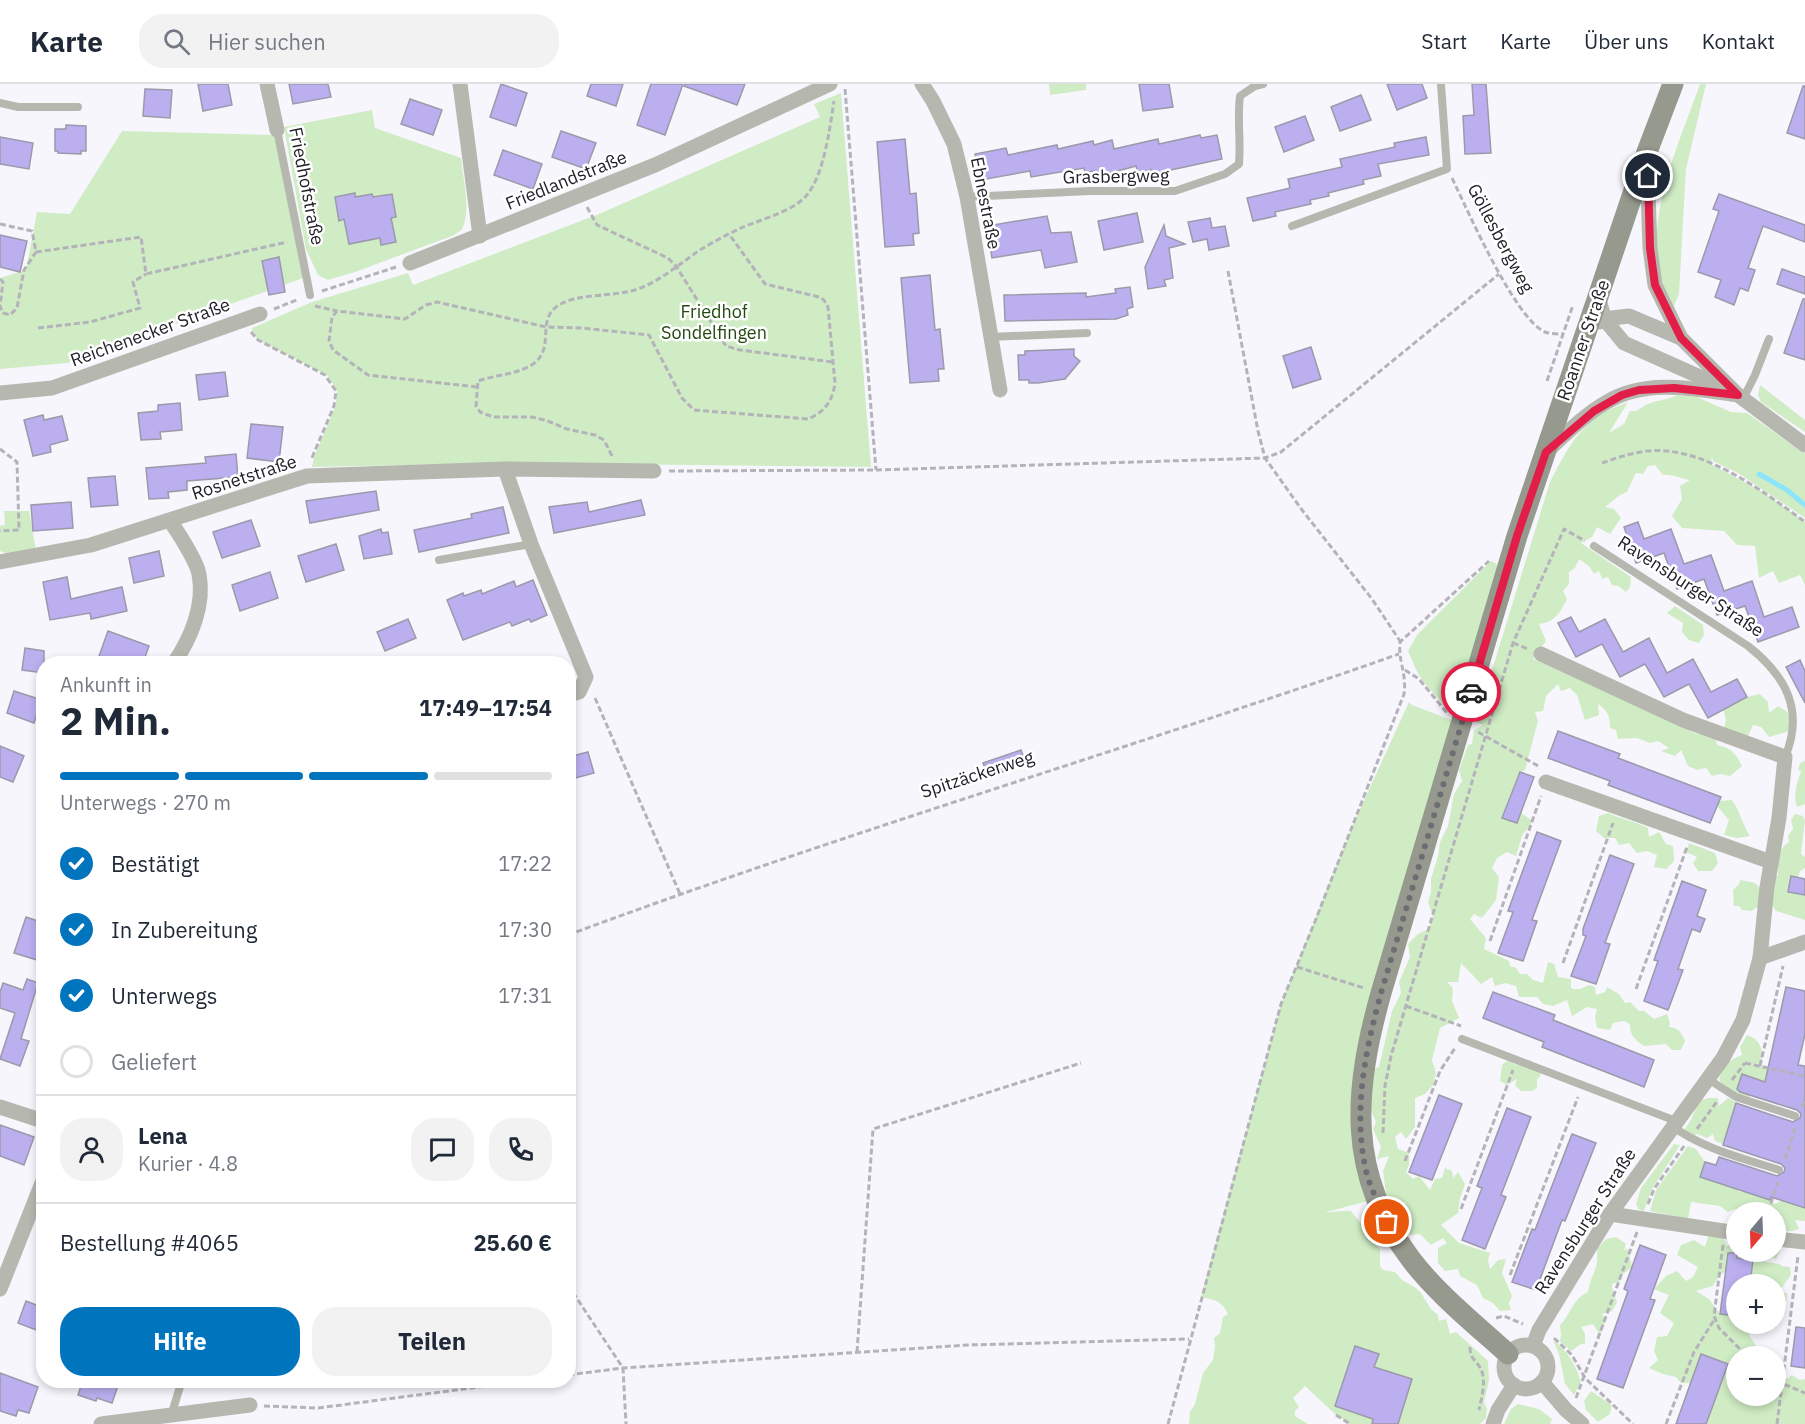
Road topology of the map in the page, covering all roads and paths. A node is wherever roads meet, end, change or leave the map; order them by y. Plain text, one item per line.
1 (267, 84) edge
2 (460, 84) edge
3 (845, 84) edge
4 (922, 84) edge
5 (1263, 84) edge
6 (1441, 84) edge
7 (1673, 84) edge
8 (833, 90) edge
9 (0, 103) edge
10 (78, 107) dead end
11 (277, 130) joint
12 (1647, 152) junction
13 (1447, 169) junction
14 (580, 195) junction
15 (967, 197) junction
16 (0, 224) edge
17 (1292, 226) dead end
18 (729, 234) junction
19 (480, 236) junction
20 (297, 240) junction
21 (36, 252) junction
22 (410, 263) joint
23 (676, 266) junction
24 (1228, 271) dead end
25 (146, 274) junction
26 (1499, 274) junction
27 (0, 279) edge
28 (310, 295) junction
29 (1598, 296) junction
30 (260, 314) junction
31 (1605, 320) junction
32 (546, 327) junction
33 (38, 328) dead end
34 (1586, 330) junction
35 (1087, 333) dead end
36 (1562, 335) dead end
37 (990, 337) junction
38 (1681, 338) junction
39 (1769, 339) dead end
40 (833, 362) junction
41 (477, 387) junction
42 (1000, 390) dead end
43 (0, 393) edge
44 (1741, 397) junction
45 (1805, 445) edge
46 (0, 449) edge
47 (1546, 452) junction
48 (1266, 458) junction
49 (1602, 463) dead end
50 (506, 469) junction
51 (614, 470) junction
52 (876, 470) junction
53 (654, 471) joint
54 (307, 476) junction
55 (170, 521) junction
56 (1805, 522) edge
57 (0, 531) edge
58 (531, 544) junction
59 (1594, 546) joint
60 (1491, 559) dead end
61 (439, 560) dead end
62 (0, 562) edge
63 (1400, 642) junction
64 (1399, 654) junction
65 (1541, 654) dead end
66 (178, 656) edge
67 (1405, 670) junction
68 (586, 677) junction
69 (576, 693) edge
70 (1462, 724) junction
71 (1484, 735) junction
72 (1785, 757) junction
73 (1546, 782) junction
74 (1619, 808) junction
75 (1691, 834) junction
76 (1771, 861) junction
77 (680, 894) junction
78 (576, 932) edge
79 (1490, 940) dead end
80 (1805, 942) edge
81 (1787, 948) junction
82 (1760, 958) junction
83 (1563, 963) dead end
84 (1297, 967) junction
85 (1636, 989) dead end
86 (1381, 993) junction
87 (1405, 1005) junction
88 (1462, 1039) junction
89 (1723, 1058) junction
90 (1517, 1060) junction
91 (1081, 1063) dead end
92 (1760, 1066) junction
93 (1805, 1076) edge
94 (1708, 1079) junction
95 (1583, 1084) junction
96 (1805, 1098) edge
97 (0, 1107) edge
98 (1802, 1108) dead end
99 (1797, 1117) joint
100 (36, 1119) edge
101 (1674, 1124) junction
102 (1383, 1141) dead end
103 (1785, 1160) dead end
104 (1405, 1161) dead end
105 (1779, 1170) dead end
106 (1778, 1181) dead end
107 (36, 1198) edge
108 (1771, 1202) edge
109 (1461, 1209) dead end
110 (1610, 1214) junction
111 (1642, 1220) junction
112 (1726, 1231) edge
113 (1786, 1240) edge
114 (1802, 1242) edge
115 (1726, 1253) edge
116 (1510, 1275) dead end
117 (0, 1289) edge
118 (576, 1297) edge
119 (1715, 1319) junction
120 (1539, 1330) junction
121 (1483, 1331) junction
122 (1190, 1339) junction
123 (1533, 1346) junction
124 (1737, 1346) edge
125 (1786, 1350) edge
126 (857, 1352) junction
127 (1508, 1354) junction
128 (623, 1368) junction
129 (576, 1374) edge
130 (1584, 1378) junction
131 (1542, 1382) junction
132 (1514, 1385) junction
133 (1786, 1386) edge
134 (180, 1388) edge
135 (472, 1388) edge
136 (1805, 1393) edge
137 (250, 1406) joint
138 (1779, 1406) edge
139 (1566, 1410) junction
140 (1479, 1413) dead end
141 (1336, 1415) dead end
142 (171, 1416) junction
143 (101, 1424) edge
144 (626, 1424) edge
145 (1168, 1424) edge
146 (1350, 1424) edge
147 (1493, 1424) edge
148 (1582, 1424) edge
149 (1633, 1424) edge
150 (1666, 1424) edge
151 (1777, 1424) edge

1 - 11 street, Friedhofstraße
2 - 19 street
3 - 52 path
4 - 15 street, Ebnestraße
5 - 15 lane, Grasbergweg
6 - 13 lane, Göllesbergweg
7 - 12 street, Roanner Straße
8 - 14 street, Friedlandstraße
8 - 18 path
9 - 10 lane
11 - 20 lane, Friedhofstraße
12 - 29 street, Roanner Straße
12 - 38 street
13 - 17 lane, Göllesbergweg
13 - 26 path, Göllesbergweg
14 - 19 street, Friedlandstraße
14 - 23 path
15 - 37 street, Ebnestraße
16 - 21 path
18 - 23 path
18 - 40 path
19 - 22 street, Friedlandstraße
20 - 25 path
20 - 28 lane, Friedhofstraße
21 - 25 path
21 - 27 path
22 - 28 path
23 - 32 path
23 - 40 path
24 - 48 path
25 - 33 path
26 - 36 path, Göllesbergweg
26 - 48 path
28 - 30 path
29 - 31 street
29 - 34 street, Roanner Straße
30 - 43 street, Reichenecker Straße
30 - 54 path
31 - 34 street
31 - 38 street
31 - 44 street
32 - 40 path
32 - 41 path
32 - 41 path
34 - 47 street, Roanner Straße
35 - 37 lane
37 - 42 street, Ebnestraße
38 - 44 street
39 - 44 lane
41 - 51 path
44 - 45 street
44 - 47 street
46 - 57 path
47 - 70 street, Roanner Straße
48 - 52 path
48 - 63 path
49 - 56 path
50 - 51 street, Rosnetstraße
50 - 54 street, Rosnetstraße
50 - 58 street
51 - 53 street, Rosnetstraße
52 - 53 path
54 - 55 street, Rosnetstraße
55 - 62 street, Rosnetstraße
55 - 66 street
58 - 61 lane
58 - 68 street
59 - 71 path
59 - 72 lane, Ravensburger Straße
60 - 63 path
63 - 64 path
64 - 67 path
64 - 77 path, Spitzäckerweg
65 - 72 street
67 - 70 path
67 - 84 path
68 - 69 street
68 - 77 path
70 - 71 path
70 - 86 street, Roanner Straße
71 - 73 path
71 - 87 path
72 - 76 street, Ravensburger Straße
73 - 74 street
73 - 79 path
74 - 75 street
74 - 83 path
75 - 76 street
75 - 85 path
76 - 82 street, Ravensburger Straße
77 - 78 path, Spitzäckerweg
80 - 81 street
81 - 82 street
81 - 92 path
82 - 89 street, Ravensburger Straße
84 - 86 path
84 - 122 path
86 - 121 street, Roanner Straße
87 - 88 path
87 - 102 path
88 - 90 lane
88 - 104 path
89 - 92 path
89 - 94 street, Ravensburger Straße
90 - 95 lane
90 - 109 path
91 - 126 path
92 - 93 path
94 - 99 lane
94 - 101 street, Ravensburger Straße
95 - 101 lane
95 - 116 path
96 - 98 path
97 - 100 street
99 - 103 path
101 - 105 lane
101 - 110 street, Ravensburger Straße
106 - 108 path
107 - 117 street
110 - 111 street
110 - 120 street, Ravensburger Straße
111 - 112 street
111 - 130 path
113 - 114 street
114 - 125 path
115 - 119 path
118 - 128 path
119 - 124 path
119 - 150 path
120 - 121 path
120 - 123 street, Ravensburger Straße
120 - 130 path
121 - 127 street, Roanner Straße
121 - 140 path
122 - 126 path
122 - 145 path
123 - 127 street
123 - 131 street
126 - 128 path
127 - 132 street
128 - 129 path
128 - 144 path
130 - 139 path
130 - 149 path
131 - 132 street
131 - 139 street
132 - 147 street
133 - 136 path
134 - 142 lane
135 - 137 path
137 - 142 street
138 - 151 path
139 - 148 street
141 - 146 path
142 - 143 street

